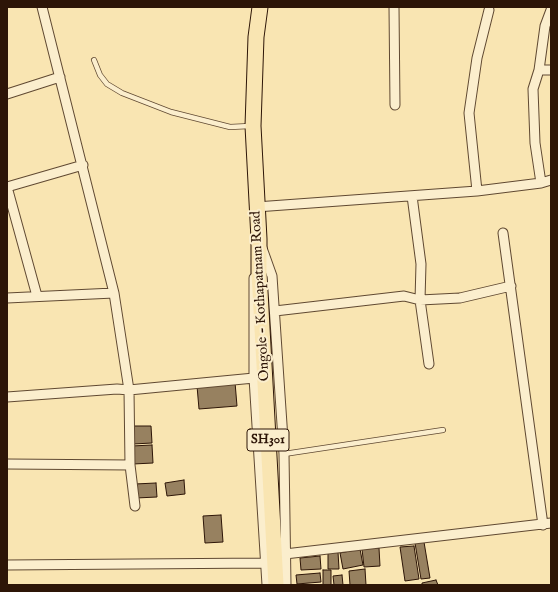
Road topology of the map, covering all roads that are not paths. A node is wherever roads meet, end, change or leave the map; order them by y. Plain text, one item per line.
1 (42, 7) edge
2 (260, 7) edge
3 (394, 7) edge
4 (489, 10) dead end
5 (551, 10) edge
6 (94, 60) dead end
7 (539, 70) junction
8 (551, 70) edge
9 (60, 76) junction
10 (7, 94) edge
11 (395, 104) dead end
12 (253, 126) junction
13 (83, 165) junction
14 (551, 180) edge
15 (541, 184) junction
16 (7, 187) edge
17 (477, 191) junction
18 (412, 196) junction
19 (256, 207) junction
20 (503, 233) dead end
21 (259, 239) junction
22 (511, 286) junction
23 (114, 293) junction
24 (37, 296) junction
25 (7, 298) edge
26 (420, 300) junction
27 (274, 311) junction
28 (429, 364) dead end
29 (254, 378) junction
30 (129, 390) junction
31 (7, 397) edge
32 (443, 430) dead end
33 (284, 454) junction
34 (7, 464) edge
35 (130, 465) junction
36 (135, 506) dead end
37 (547, 524) edge
38 (285, 554) junction
39 (265, 563) junction
40 (7, 565) edge
41 (267, 585) edge
42 (276, 585) edge
43 (286, 585) edge

1 - 9 street
2 - 12 main road, Ongole - Kothapatnam Road / SH301
3 - 11 street
4 - 17 street
5 - 7 street
6 - 12 lane
7 - 8 street
7 - 15 street
9 - 10 street
9 - 13 street
12 - 19 main road, Ongole - Kothapatnam Road / SH301
13 - 16 street
13 - 23 street
14 - 15 street
15 - 17 street
16 - 24 street
17 - 18 street
18 - 19 street
18 - 26 street
19 - 21 main road, Ongole - Kothapatnam Road / SH301
20 - 22 street
21 - 27 street
21 - 29 street
21 - 42 main road, Ongole - Kothapatnam Road / SH301
22 - 26 street
22 - 37 street
23 - 24 street
23 - 30 street
24 - 25 street
26 - 27 street
26 - 28 street
27 - 33 street
29 - 30 street
29 - 39 street
30 - 31 street
30 - 35 street
32 - 33 lane
33 - 38 street
34 - 35 street
35 - 36 street
37 - 38 street
38 - 43 street
39 - 40 street
39 - 41 street

